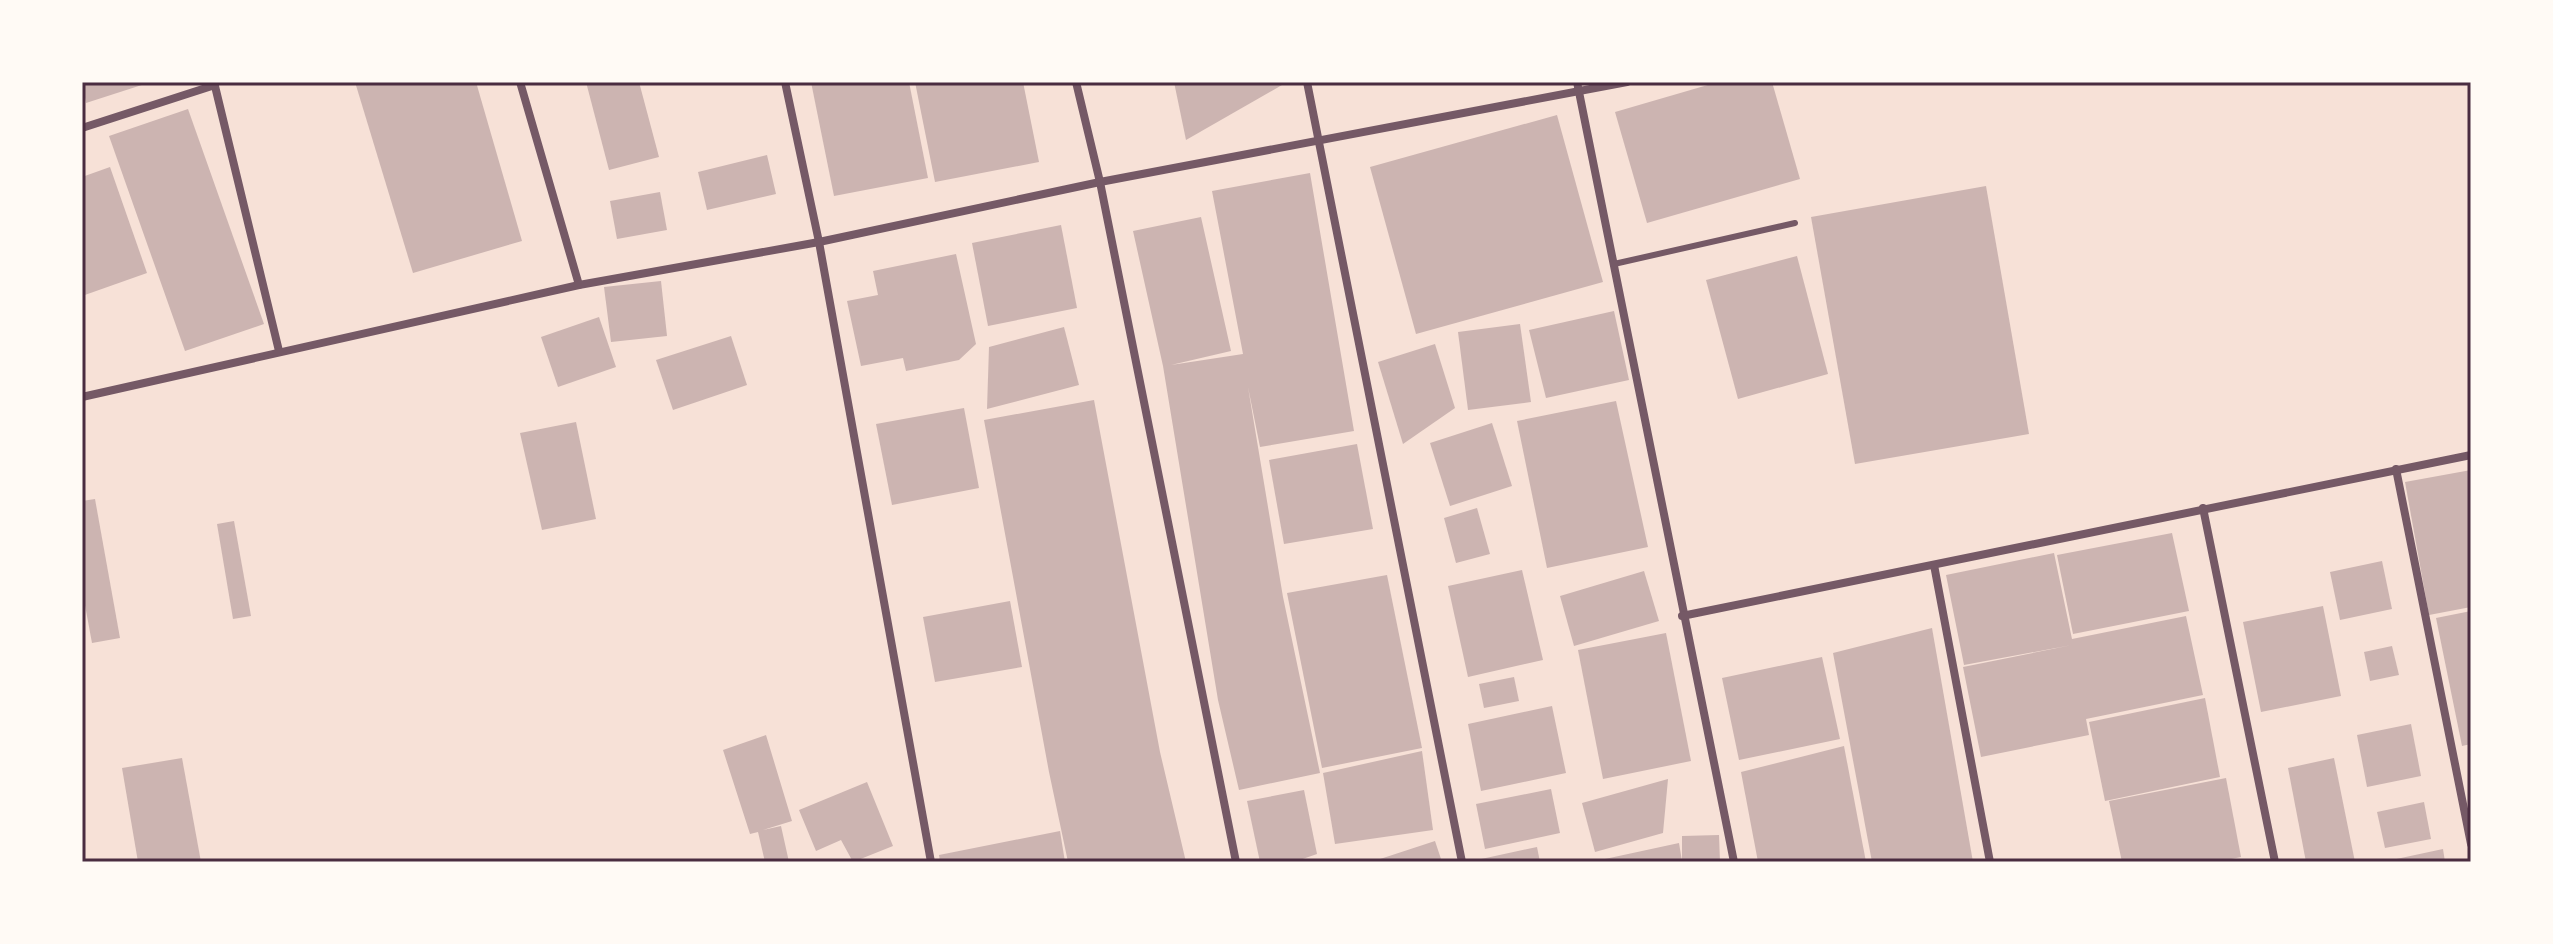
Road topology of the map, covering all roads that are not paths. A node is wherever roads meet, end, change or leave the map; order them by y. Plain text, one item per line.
1 (520, 82) edge
2 (785, 82) edge
3 (1076, 82) edge
4 (1307, 82) edge
5 (1627, 82) edge
6 (214, 83) edge
7 (1578, 86) edge
8 (82, 128) edge
9 (1318, 142) junction
10 (1100, 182) junction
11 (1795, 223) dead end
12 (819, 242) junction
13 (1614, 264) junction
14 (579, 285) junction
15 (279, 351) junction
16 (82, 397) edge
17 (2471, 455) edge
18 (2396, 469) junction
19 (2203, 508) junction
20 (1934, 565) junction
21 (1682, 616) junction
22 (2471, 844) edge
23 (931, 862) edge
24 (1236, 862) edge
25 (1462, 862) edge
26 (1734, 862) edge
27 (1990, 862) edge
28 (2275, 862) edge

1 - 14 street
2 - 12 street
3 - 10 street
4 - 9 street
5 - 7 street
6 - 8 street
6 - 15 street
7 - 9 street
7 - 13 street
9 - 10 street
9 - 25 street
10 - 12 street
10 - 24 street
11 - 13 lane
12 - 14 street
12 - 23 street
13 - 21 street
14 - 15 street
15 - 16 street
17 - 18 street
18 - 19 street
18 - 22 street
19 - 20 street
19 - 28 street
20 - 21 street
20 - 27 street
21 - 26 street

